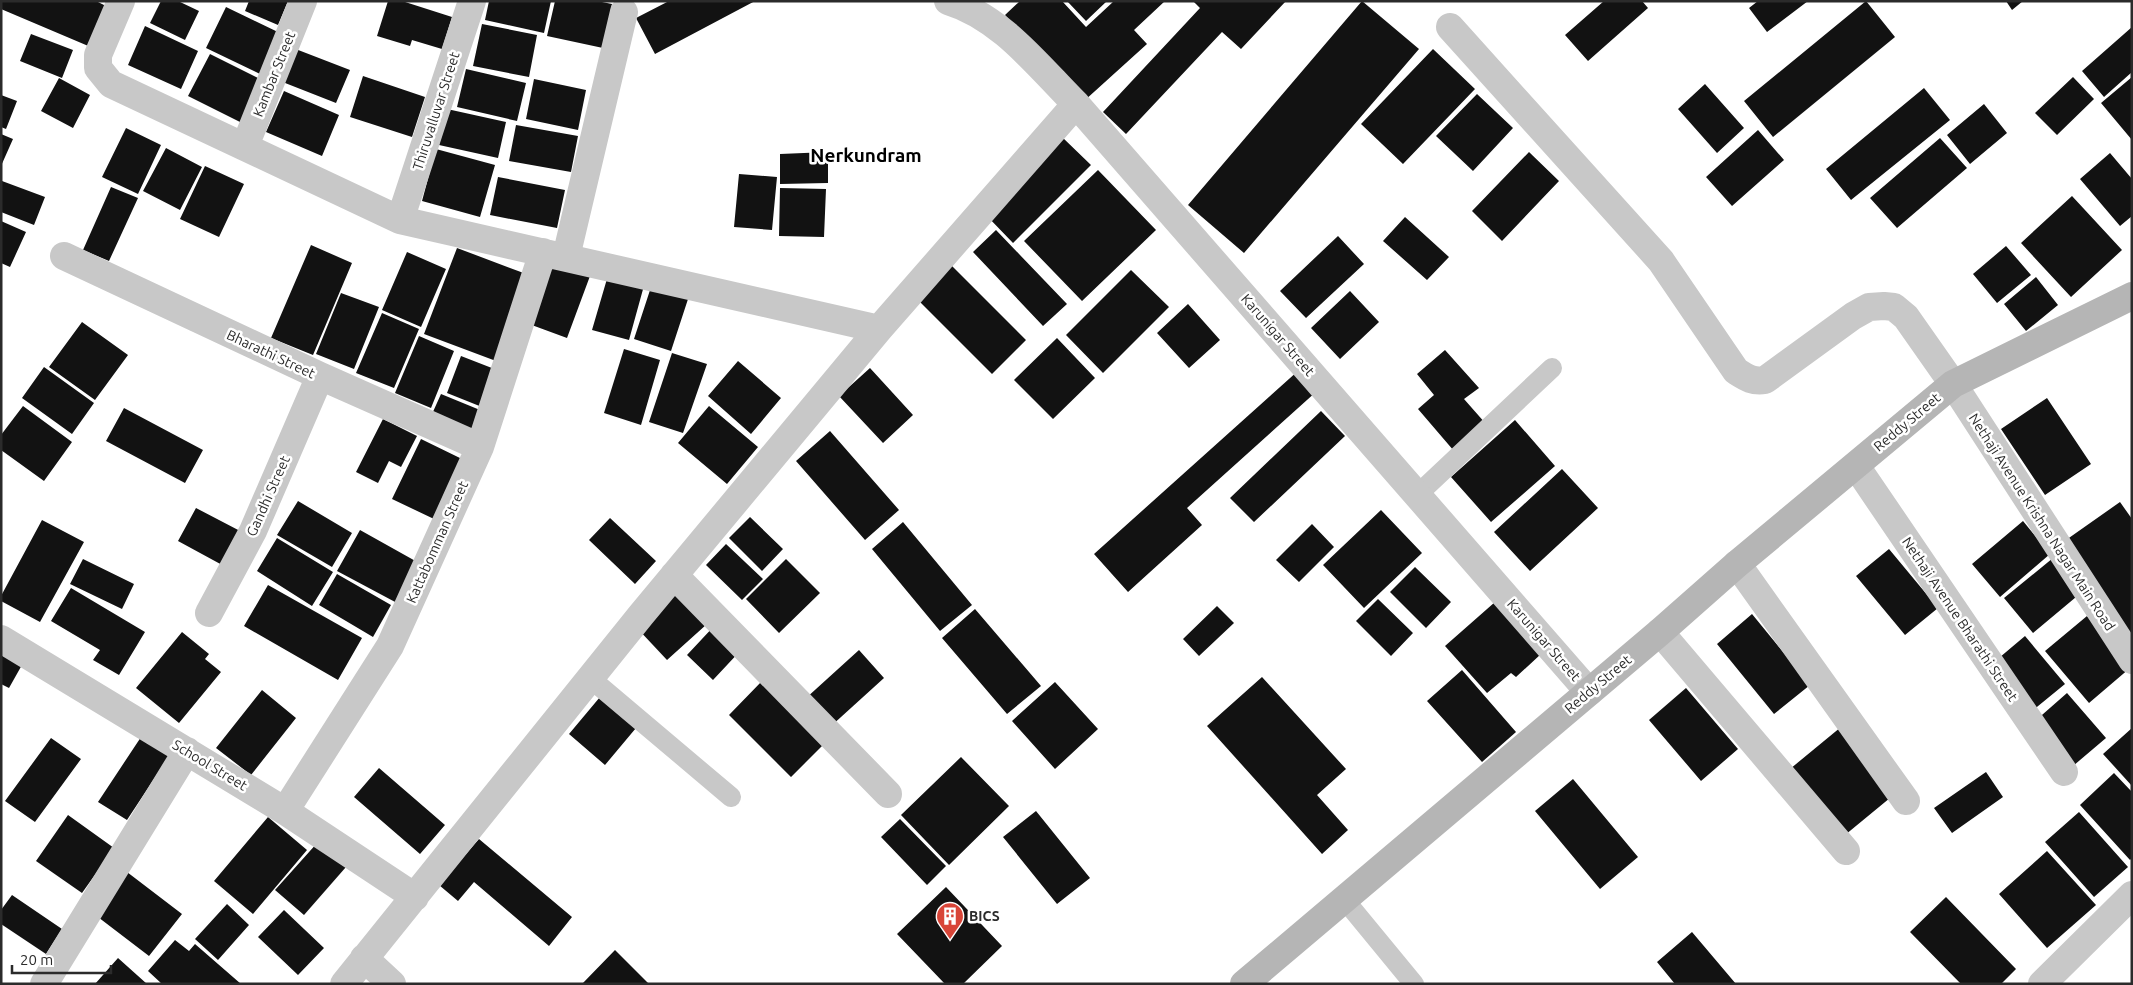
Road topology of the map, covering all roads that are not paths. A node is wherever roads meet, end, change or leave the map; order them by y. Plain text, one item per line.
1 (121, 1) edge
2 (304, 1) edge
3 (472, 1) edge
4 (948, 1) edge
5 (624, 12) dead end
6 (1450, 27) dead end
7 (1076, 104) junction
8 (245, 146) junction
9 (400, 220) junction
10 (555, 254) junction
11 (64, 256) dead end
12 (2131, 299) edge
13 (880, 329) junction
14 (1552, 368) dead end
15 (320, 376) junction
16 (1952, 384) junction
17 (480, 447) junction
18 (1856, 466) junction
19 (1417, 494) junction
20 (1737, 564) junction
21 (674, 575) junction
22 (209, 613) dead end
23 (1660, 632) junction
24 (1, 639) edge
25 (2132, 660) edge
26 (590, 678) junction
27 (1589, 692) junction
28 (187, 751) junction
29 (2064, 772) dead end
30 (888, 794) dead end
31 (730, 797) dead end
32 (1906, 801) dead end
33 (286, 811) junction
34 (1846, 851) dead end
35 (2132, 895) edge
36 (415, 898) junction
37 (1344, 899) junction
38 (364, 958) junction
39 (44, 984) edge
40 (344, 984) edge
41 (392, 984) edge
42 (1244, 984) edge
43 (1414, 984) edge
44 (2042, 984) edge

1 - 8 street
2 - 8 street, Kambar Street
3 - 9 street, Thiruvalluvar Street
4 - 7 street, Karunigar Street
5 - 10 street, Kattabomman Street
6 - 16 street, Nethaji Avenue Krishna Nagar Main Road
7 - 13 street
7 - 19 street, Karunigar Street
8 - 9 street
9 - 10 street
10 - 13 street
10 - 17 street, Kattabomman Street
11 - 15 street, Bharathi Street
12 - 16 street, Reddy Street
13 - 21 street
14 - 19 lane
15 - 17 street, Bharathi Street
15 - 22 street, Gandhi Street
16 - 18 street, Reddy Street
16 - 25 street, Nethaji Avenue Krishna Nagar Main Road
17 - 33 street, Kattabomman Street
18 - 20 street, Reddy Street
18 - 29 street, Nethaji Avenue Bharathi Street
19 - 27 street, Karunigar Street
20 - 23 street, Reddy Street
20 - 32 street
21 - 26 street
21 - 30 street
23 - 27 street, Reddy Street
23 - 34 street
24 - 28 street, School Street
26 - 31 lane
26 - 36 street
27 - 37 street, Reddy Street
28 - 33 street, School Street
28 - 39 street
33 - 36 street, School Street
35 - 44 street
36 - 38 street
37 - 42 street, Reddy Street
37 - 43 lane
38 - 40 street
38 - 41 street

